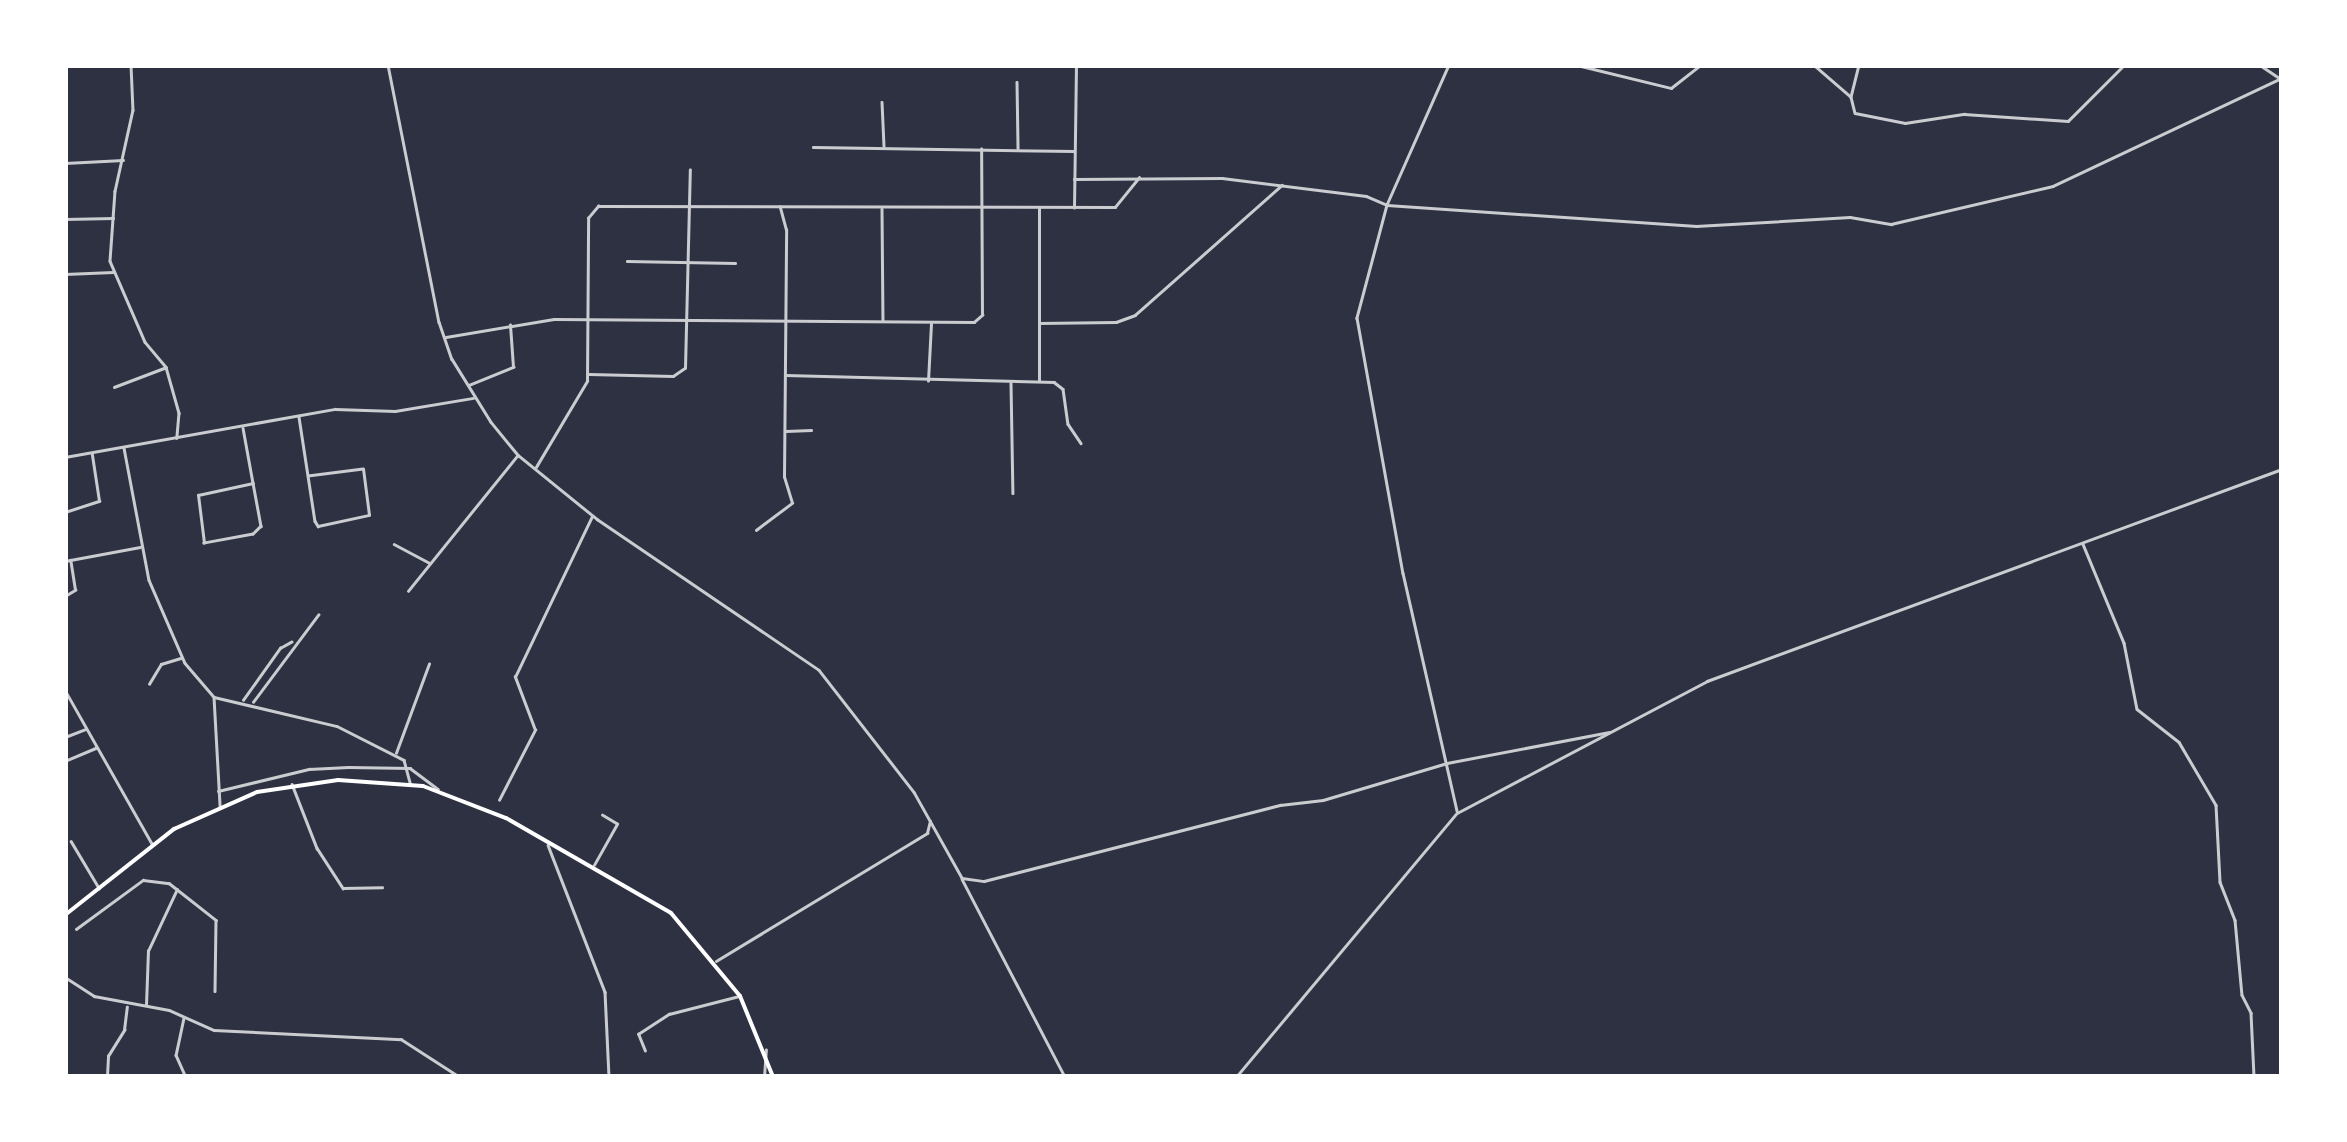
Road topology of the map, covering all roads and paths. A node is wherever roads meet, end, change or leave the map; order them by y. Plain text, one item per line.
1 (132, 65) edge
2 (388, 65) edge
3 (1076, 65) edge
4 (1449, 65) edge
5 (1577, 65) edge
6 (1700, 65) edge
7 (1814, 65) edge
8 (1859, 65) edge
9 (2124, 65) edge
10 (2260, 65) edge
11 (2280, 80) edge
12 (1017, 82) dead end
13 (1851, 97) junction
14 (882, 102) dead end
15 (813, 147) dead end
16 (884, 148) junction
17 (981, 149) junction
18 (1018, 150) junction
19 (1074, 151) junction
20 (123, 160) junction
21 (65, 163) edge
22 (690, 170) dead end
23 (1140, 176) junction
24 (1074, 179) junction
25 (1283, 184) junction
26 (687, 205) junction
27 (1387, 205) junction
28 (780, 206) junction
29 (882, 208) junction
30 (1039, 209) junction
31 (1074, 209) junction
32 (984, 210) junction
33 (113, 218) junction
34 (65, 219) edge
35 (627, 261) dead end
36 (687, 262) junction
37 (734, 262) dead end
38 (113, 272) junction
39 (65, 274) edge
40 (588, 319) junction
41 (686, 320) junction
42 (783, 321) junction
43 (931, 323) junction
44 (510, 324) junction
45 (883, 324) junction
46 (1039, 324) junction
47 (444, 337) junction
48 (166, 368) junction
49 (588, 374) junction
50 (784, 375) junction
51 (928, 381) junction
52 (1010, 381) junction
53 (1038, 382) junction
54 (468, 386) junction
55 (114, 387) dead end
56 (474, 398) junction
57 (298, 416) junction
58 (243, 427) junction
59 (812, 430) dead end
60 (784, 431) junction
61 (176, 438) junction
62 (1081, 443) dead end
63 (124, 446) junction
64 (91, 452) junction
65 (518, 454) junction
66 (65, 457) edge
67 (535, 468) junction
68 (2282, 469) edge
69 (308, 476) junction
70 (253, 483) junction
71 (1013, 493) dead end
72 (65, 512) edge
73 (593, 514) junction
74 (756, 530) dead end
75 (2082, 543) junction
76 (394, 544) dead end
77 (140, 547) junction
78 (67, 560) edge
79 (430, 564) junction
80 (408, 591) dead end
81 (65, 596) edge
82 (318, 615) dead end
83 (292, 642) junction
84 (183, 658) junction
85 (430, 664) dead end
86 (149, 684) dead end
87 (65, 690) edge
88 (214, 698) junction
89 (242, 701) junction
90 (252, 704) junction
91 (87, 728) junction
92 (1611, 732) junction
93 (65, 737) edge
94 (98, 747) junction
95 (395, 754) junction
96 (65, 761) edge
97 (1447, 763) junction
98 (410, 768) junction
99 (292, 784) junction
100 (410, 784) junction
101 (218, 791) junction
102 (439, 791) junction
103 (499, 800) dead end
104 (220, 806) junction
105 (1457, 813) junction
106 (602, 816) dead end
107 (930, 819) junction
108 (927, 833) junction
109 (941, 836) junction
110 (546, 840) junction
111 (71, 841) dead end
112 (152, 844) junction
113 (594, 865) junction
114 (962, 878) junction
115 (178, 887) junction
116 (382, 887) dead end
117 (99, 888) junction
118 (65, 916) edge
119 (76, 929) dead end
120 (716, 960) junction
121 (65, 977) edge
122 (216, 992) dead end
123 (740, 996) junction
124 (127, 1006) junction
125 (146, 1006) junction
126 (184, 1016) junction
127 (645, 1050) dead end
128 (766, 1050) junction
129 (108, 1076) edge
130 (186, 1077) edge
131 (460, 1077) edge
132 (610, 1077) edge
133 (764, 1077) edge
134 (773, 1077) edge
135 (1065, 1077) edge
136 (1236, 1077) edge
137 (2254, 1077) edge

1 - 20 street
2 - 47 street
3 - 19 street
4 - 27 street
5 - 6 street
7 - 13 street
8 - 13 street
9 - 13 street
10 - 11 street
11 - 27 street
12 - 18 street
14 - 16 street
15 - 16 street
16 - 17 street
17 - 18 street
17 - 32 street
18 - 19 street
19 - 24 street
20 - 21 street
20 - 33 street
22 - 26 street
23 - 24 street
23 - 25 street
23 - 31 street
24 - 31 street
25 - 27 street
25 - 46 street
26 - 28 street
26 - 36 street
26 - 40 street
27 - 97 street
28 - 29 street
28 - 42 street
29 - 32 street
29 - 45 street
30 - 31 street
30 - 32 street
30 - 46 street
32 - 43 street
33 - 34 street
33 - 38 street
35 - 36 street
36 - 37 street
36 - 41 street
38 - 39 street
38 - 48 street
40 - 41 street
40 - 44 street
40 - 49 street
41 - 42 street
41 - 49 street
42 - 45 street
42 - 50 street
43 - 45 street
43 - 51 street
44 - 47 street
44 - 54 street
46 - 53 street
47 - 54 street
48 - 55 street
48 - 61 street
49 - 67 street
50 - 51 street
50 - 60 street
51 - 52 street
52 - 53 street
52 - 71 street
53 - 62 street
54 - 56 street
56 - 57 street
56 - 65 street
57 - 58 street
57 - 69 street
58 - 61 street
58 - 70 street
59 - 60 street
60 - 74 street
61 - 63 street
63 - 64 street
63 - 77 street
64 - 66 street
64 - 72 street
65 - 67 street
65 - 79 street
67 - 73 street
68 - 75 street
69 - 69 street
70 - 70 street
73 - 103 street
73 - 107 street
75 - 92 street
75 - 137 street
76 - 79 street
77 - 78 street
77 - 84 street
78 - 81 street
79 - 80 street
82 - 83 street
83 - 89 street
83 - 90 street
84 - 86 street
84 - 88 street
85 - 95 street
87 - 91 street
88 - 89 street
88 - 101 street
89 - 90 street
90 - 95 street
91 - 93 street
91 - 94 street
92 - 97 street
92 - 105 street
94 - 96 street
94 - 112 street
95 - 98 street
97 - 105 street
97 - 114 street
98 - 100 street
98 - 101 street
98 - 102 street
99 - 100 main road
99 - 104 main road
99 - 116 street
100 - 102 main road
101 - 104 street
102 - 110 main road
104 - 112 main road
105 - 136 street
106 - 113 street
107 - 108 street
107 - 109 street
108 - 109 street
108 - 120 street
109 - 114 street
110 - 113 main road
110 - 132 street
111 - 117 street
112 - 117 main road
113 - 120 main road
114 - 135 street
115 - 119 street
115 - 122 street
115 - 125 street
117 - 118 main road
120 - 123 main road
121 - 124 street
123 - 127 street
123 - 128 main road
124 - 125 street
124 - 129 street
125 - 126 street
126 - 130 street
126 - 131 street
128 - 133 street
128 - 134 main road

